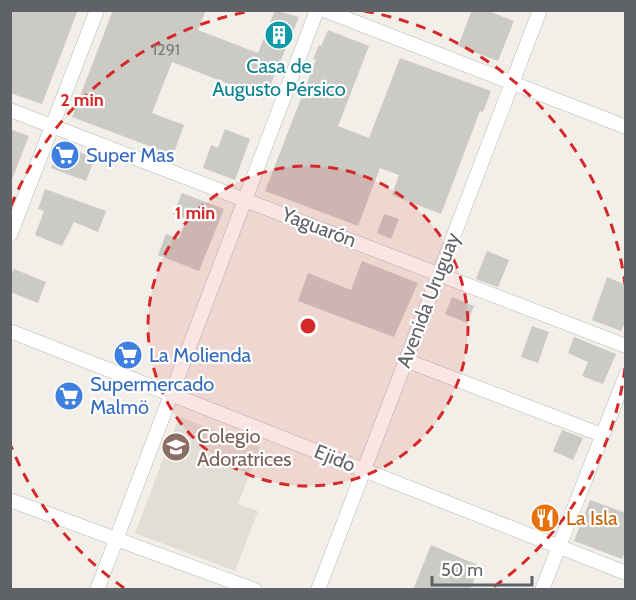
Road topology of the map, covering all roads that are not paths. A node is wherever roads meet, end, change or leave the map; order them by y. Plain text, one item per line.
1 (97, 10) edge
2 (317, 10) edge
3 (324, 10) edge
4 (540, 10) edge
5 (512, 83) junction
6 (10, 110) edge
7 (53, 125) junction
8 (626, 127) edge
9 (245, 199) junction
10 (10, 235) edge
11 (438, 272) junction
12 (10, 331) edge
13 (626, 346) edge
14 (405, 360) junction
15 (626, 375) edge
16 (171, 394) junction
17 (602, 435) junction
18 (363, 470) junction
19 (10, 500) edge
20 (116, 537) junction
21 (559, 546) junction
22 (626, 573) edge
23 (97, 590) edge
24 (255, 590) edge
25 (318, 590) edge
26 (542, 590) edge

1 - 7 street
2 - 9 street
3 - 5 street
4 - 5 street, Avenida Uruguay
5 - 8 street
5 - 11 street, Avenida Uruguay
6 - 7 street, Yaguarón
7 - 9 street, Yaguarón
7 - 10 street
9 - 11 street, Yaguarón
9 - 16 street
11 - 13 street, Yaguarón
11 - 14 street, Avenida Uruguay
12 - 16 street, Ejido
14 - 17 street
14 - 18 street, Avenida Uruguay
15 - 17 street
16 - 18 street, Ejido
16 - 20 street
17 - 21 street
18 - 21 street, Ejido
18 - 25 street, Avenida Uruguay
19 - 20 street
20 - 23 street
20 - 24 street
21 - 22 street, Ejido
21 - 26 street

